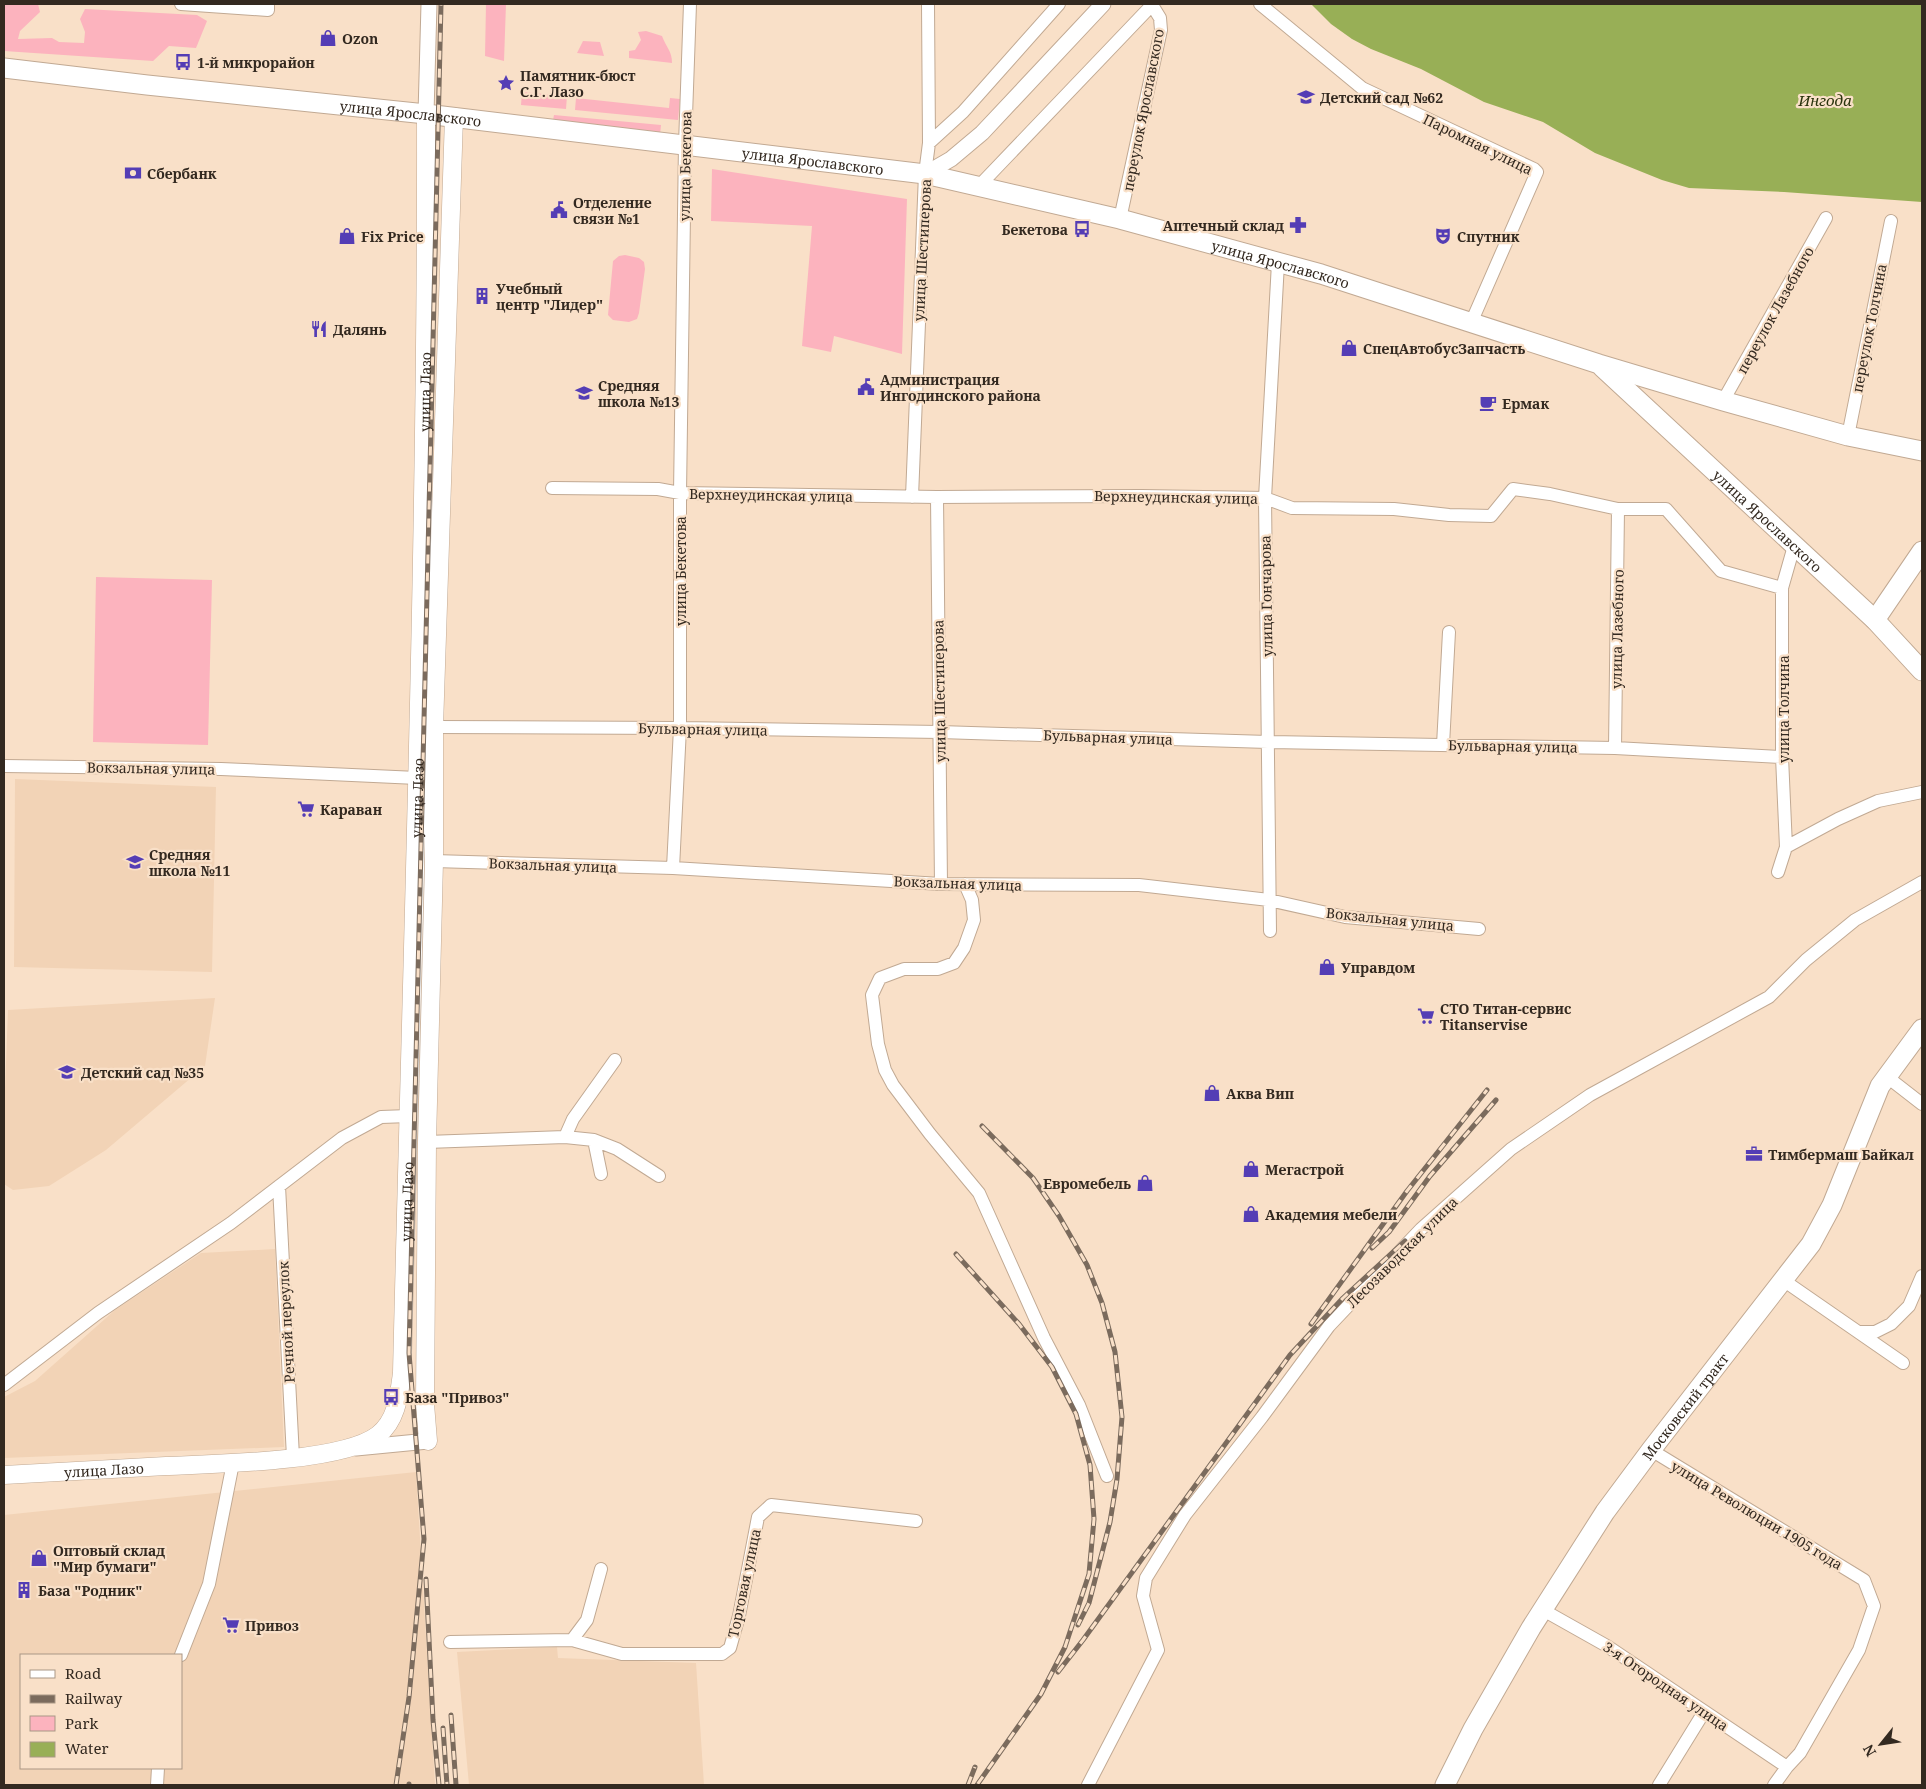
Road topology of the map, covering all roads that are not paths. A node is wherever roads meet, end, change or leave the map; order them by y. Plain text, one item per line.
1 (181, 4) edge
2 (268, 4) edge
3 (429, 4) edge
4 (690, 4) edge
5 (928, 4) edge
6 (1059, 4) edge
7 (1103, 4) edge
8 (1152, 4) edge
9 (1260, 4) edge
10 (4, 68) edge
11 (426, 114) junction
12 (454, 117) junction
13 (929, 143) junction
14 (685, 144) junction
15 (925, 174) junction
16 (979, 186) junction
17 (1826, 218) dead end
18 (1120, 220) junction
19 (1891, 221) dead end
20 (1278, 263) junction
21 (1470, 323) junction
22 (1599, 364) junction
23 (1723, 401) junction
24 (1848, 436) junction
25 (1922, 451) edge
26 (552, 488) dead end
27 (680, 493) junction
28 (912, 497) junction
29 (938, 497) junction
30 (1265, 498) junction
31 (1618, 509) junction
32 (1794, 546) junction
33 (1922, 551) edge
34 (1782, 588) junction
35 (1875, 620) junction
36 (1449, 632) dead end
37 (1922, 671) edge
38 (434, 727) junction
39 (680, 728) junction
40 (940, 732) junction
41 (1268, 742) junction
42 (1443, 745) junction
43 (1615, 748) junction
44 (1782, 757) junction
45 (4, 766) edge
46 (417, 778) junction
47 (1922, 792) edge
48 (1786, 847) junction
49 (434, 861) junction
50 (673, 868) junction
51 (1778, 872) dead end
52 (1922, 882) edge
53 (941, 884) junction
54 (965, 884) junction
55 (1269, 900) junction
56 (1479, 929) dead end
57 (1270, 931) dead end
58 (1922, 1029) edge
59 (615, 1060) dead end
60 (1886, 1076) junction
61 (1922, 1104) edge
62 (409, 1116) junction
63 (565, 1137) junction
64 (594, 1140) junction
65 (427, 1142) junction
66 (601, 1174) dead end
67 (659, 1176) dead end
68 (279, 1186) junction
69 (1922, 1276) edge
70 (1783, 1280) junction
71 (1858, 1332) junction
72 (1904, 1364) dead end
73 (4, 1385) edge
74 (428, 1441) joint
75 (348, 1449) junction
76 (1651, 1450) junction
77 (292, 1457) junction
78 (233, 1463) junction
79 (4, 1475) edge
80 (1106, 1476) dead end
81 (916, 1521) dead end
82 (601, 1569) dead end
83 (1542, 1610) junction
84 (572, 1640) junction
85 (450, 1642) dead end
86 (180, 1654) edge
87 (1704, 1712) junction
88 (1787, 1767) junction
89 (158, 1769) edge
90 (1450, 1783) edge
91 (157, 1785) edge
92 (1088, 1785) edge
93 (1659, 1785) edge
94 (1774, 1785) edge

1 - 2 street
3 - 11 street, улица Лазо
4 - 14 street, улица Бекетова
5 - 13 street, улица Шестиперова
6 - 13 street
7 - 15 street
8 - 16 street
8 - 18 street, переулок Ярославского
9 - 21 street, Паромная улица
10 - 11 main road, улица Ярославского
11 - 12 main road, улица Ярославского
11 - 46 main road, улица Лазо
12 - 14 main road, улица Ярославского
12 - 38 main road, улица Лазо
13 - 15 street, улица Шестиперова
14 - 15 main road, улица Ярославского
14 - 27 street, улица Бекетова
15 - 16 main road, улица Ярославского
15 - 28 street, улица Шестиперова
16 - 18 main road, улица Ярославского
17 - 23 street, переулок Лазебного
18 - 20 main road, улица Ярославского
19 - 24 street, переулок Толчина
20 - 21 main road, улица Ярославского
20 - 30 street, улица Гончарова
21 - 22 main road, улица Ярославского
22 - 23 main road, улица Ярославского
22 - 32 main road, улица Ярославского
23 - 24 main road, улица Ярославского
24 - 25 main road, улица Ярославского
26 - 27 street, Верхнеудинская улица
27 - 28 street, Верхнеудинская улица
27 - 39 street, улица Бекетова
28 - 29 street, Верхнеудинская улица
29 - 30 street, Верхнеудинская улица
29 - 40 street, улица Шестиперова
30 - 31 street, Верхнеудинская улица
30 - 41 street, улица Гончарова
31 - 34 street, Верхнеудинская улица
31 - 43 street, улица Лазебного
32 - 34 street, улица Толчина
32 - 35 main road, улица Ярославского
33 - 35 main road
34 - 44 street, улица Толчина
35 - 37 main road
36 - 42 street
38 - 39 street, Бульварная улица
38 - 49 main road, улица Лазо
39 - 40 street, Бульварная улица
39 - 50 street, улица Бекетова
40 - 41 street, Бульварная улица
40 - 53 street, улица Шестиперова
41 - 42 street, Бульварная улица
41 - 55 street, улица Гончарова
42 - 43 street, Бульварная улица
43 - 44 street, Бульварная улица
44 - 48 street, улица Толчина
45 - 46 street, Вокзальная улица
46 - 62 main road, улица Лазо
47 - 48 street
48 - 51 street, улица Толчина
49 - 50 street, Вокзальная улица
49 - 65 main road, улица Лазо
50 - 53 street, Вокзальная улица
52 - 92 street, Лесозаводская улица
53 - 54 street, Вокзальная улица
54 - 55 street, Вокзальная улица
54 - 80 street
55 - 56 street, Вокзальная улица
55 - 57 street, улица Гончарова
58 - 60 main road, Московский тракт
59 - 63 street
60 - 61 street
60 - 70 main road, Московский тракт
62 - 68 street
62 - 75 main road, улица Лазо
63 - 64 street
63 - 65 street
64 - 66 street
64 - 67 street
65 - 74 main road, улица Лазо
68 - 73 street
68 - 77 street, Речной переулок
69 - 71 street
70 - 71 street
70 - 76 main road, Московский тракт
71 - 72 street
74 - 75 street
75 - 77 main road, улица Лазо
76 - 83 main road, Московский тракт
76 - 88 street, улица Революции 1905 года
77 - 78 main road, улица Лазо
78 - 79 main road, улица Лазо
78 - 86 street
81 - 84 street, Торговая улица
82 - 84 street
83 - 87 street, 3-я Огородная улица
83 - 90 main road, Московский тракт
84 - 85 street, Торговая улица
87 - 88 street, 3-я Огородная улица
87 - 93 street
88 - 94 street
89 - 91 street

